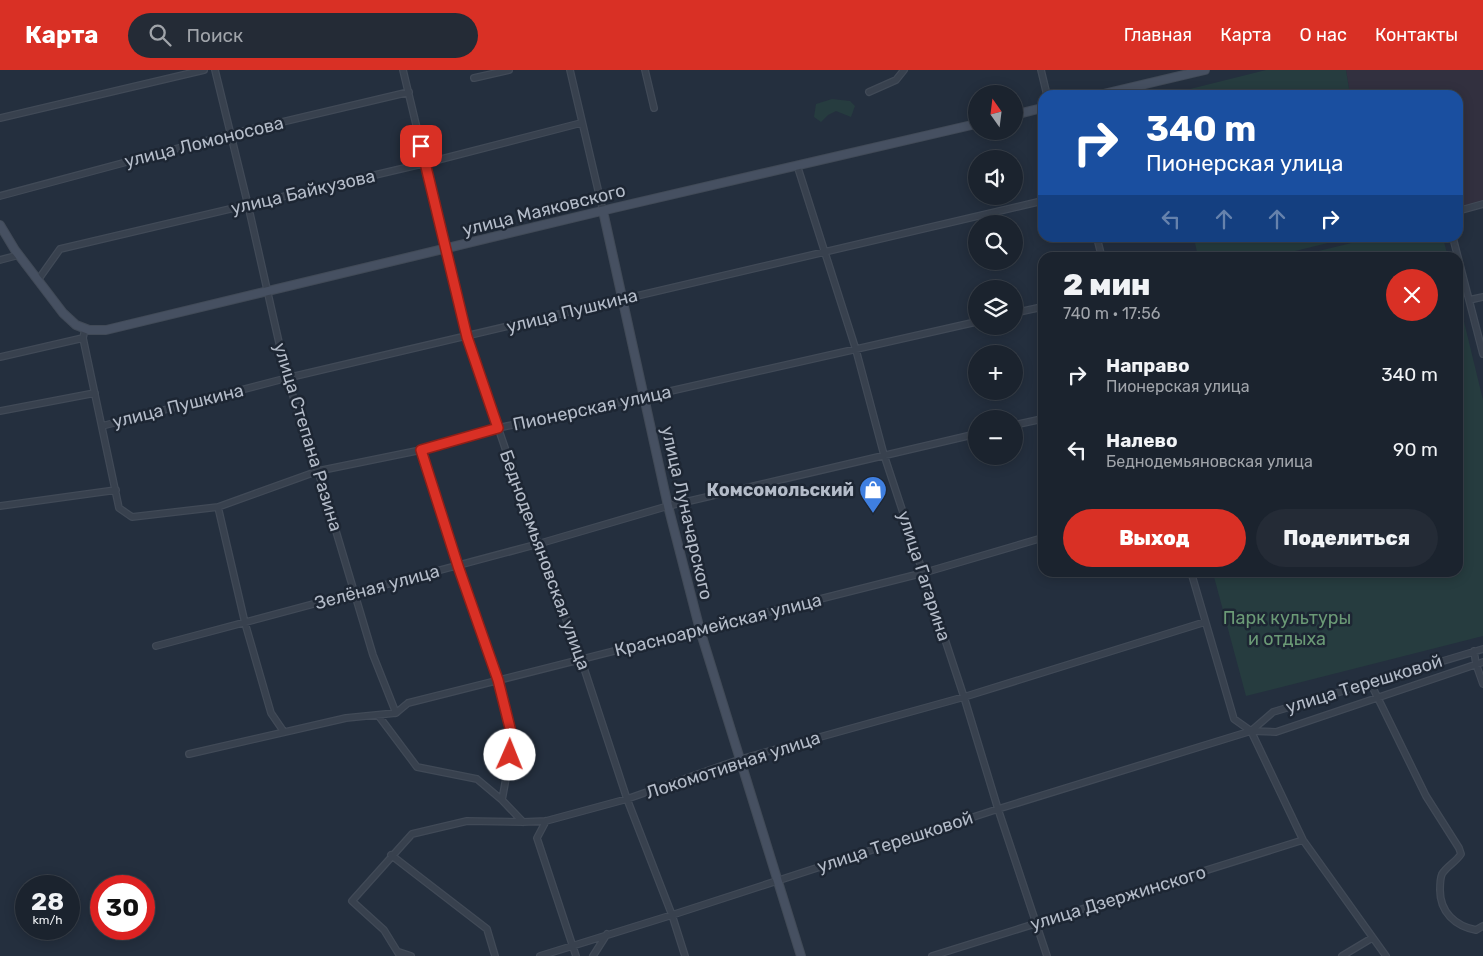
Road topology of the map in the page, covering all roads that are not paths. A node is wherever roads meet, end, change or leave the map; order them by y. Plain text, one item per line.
1 (204, 70) edge
2 (215, 70) edge
3 (403, 70) edge
4 (509, 70) edge
5 (570, 70) edge
6 (645, 70) edge
7 (904, 70) edge
8 (1040, 70) edge
9 (1205, 70) edge
10 (474, 78) dead end
11 (1046, 90) edge
12 (1120, 90) edge
13 (409, 92) junction
14 (869, 92) dead end
15 (654, 108) dead end
16 (1038, 109) edge
17 (1023, 113) edge
18 (0, 118) edge
19 (581, 123) junction
20 (968, 126) edge
21 (231, 134) junction
22 (426, 164) junction
23 (797, 165) junction
24 (0, 196) edge
25 (1038, 202) edge
26 (1483, 204) edge
27 (248, 205) junction
28 (1463, 210) edge
29 (603, 211) junction
30 (0, 225) edge
31 (446, 250) junction
32 (824, 251) junction
33 (19, 255) junction
34 (0, 260) edge
35 (1463, 277) edge
36 (38, 280) junction
37 (268, 292) junction
38 (1483, 297) edge
39 (623, 298) junction
40 (1469, 300) junction
41 (1038, 308) edge
42 (1023, 311) edge
43 (968, 324) edge
44 (87, 329) junction
45 (467, 337) junction
46 (83, 338) junction
47 (856, 350) junction
48 (1483, 354) edge
49 (0, 357) edge
50 (287, 378) junction
51 (95, 393) junction
52 (644, 397) junction
53 (0, 411) edge
54 (1038, 420) edge
55 (1023, 423) edge
56 (102, 426) junction
57 (498, 428) junction
58 (968, 436) edge
59 (421, 450) junction
60 (884, 455) junction
61 (318, 471) junction
62 (116, 490) junction
63 (0, 506) edge
64 (668, 506) junction
65 (218, 507) junction
66 (1038, 539) edge
67 (538, 544) junction
68 (458, 566) junction
69 (923, 573) junction
70 (1192, 577) edge
71 (355, 593) junction
72 (1205, 622) junction
73 (245, 623) junction
74 (700, 630) junction
75 (156, 646) dead end
76 (1483, 649) edge
77 (1474, 651) junction
78 (581, 659) junction
79 (1483, 662) edge
80 (1476, 664) junction
81 (498, 680) junction
82 (1370, 682) junction
83 (1483, 684) edge
84 (964, 696) junction
85 (1377, 697) junction
86 (396, 713) junction
87 (378, 714) junction
88 (1251, 731) junction
89 (284, 732) junction
90 (189, 754) dead end
91 (741, 759) junction
92 (627, 799) junction
93 (502, 800) junction
94 (998, 809) junction
95 (546, 821) junction
96 (523, 822) junction
97 (1303, 840) junction
98 (392, 855) junction
99 (778, 880) junction
100 (672, 915) junction
101 (1036, 924) junction
102 (1483, 926) edge
103 (607, 934) junction
104 (1372, 938) junction
105 (573, 945) junction
106 (399, 954) edge
107 (411, 956) edge
108 (495, 956) edge
109 (540, 956) edge
110 (576, 956) edge
111 (593, 956) edge
112 (686, 956) edge
113 (801, 956) edge
114 (932, 956) edge
115 (1047, 956) edge
116 (1342, 956) edge
117 (1386, 956) edge

1 - 18 street
2 - 21 street, улица Степана Разина
3 - 13 street, Беднодемьяновская улица
4 - 10 street
5 - 19 street, улица Луначарского
6 - 15 street
7 - 14 street
8 - 11 street
9 - 12 main road
13 - 21 street, улица Ломоносова
13 - 22 street, Беднодемьяновская улица
16 - 17 main road
19 - 22 street, улица Байкузова
19 - 29 street, улица Луначарского
20 - 23 main road, улица Маяковского
21 - 24 street, улица Ломоносова
21 - 27 street, улица Степана Разина
22 - 27 street, улица Байкузова
22 - 31 street, Беднодемьяновская улица
23 - 29 main road, улица Маяковского
23 - 32 street, улица Гагарина
25 - 32 street, улица Пушкина
26 - 28 street
27 - 36 street, улица Байкузова
27 - 37 street, улица Степана Разина
29 - 31 main road, улица Маяковского
29 - 39 main road, улица Луначарского
30 - 33 main road
31 - 37 main road, улица Маяковского
31 - 45 street, Беднодемьяновская улица
32 - 39 street, улица Пушкина
32 - 47 street, улица Гагарина
33 - 34 street
33 - 36 main road
35 - 40 street
36 - 44 main road
37 - 44 main road, улица Маяковского
37 - 50 street, улица Степана Разина
38 - 40 street
39 - 45 street, улица Пушкина
39 - 52 main road, улица Луначарского
40 - 48 street
41 - 42 street
43 - 47 street, Пионерская улица
44 - 46 street
45 - 50 street, улица Пушкина
45 - 57 street, Беднодемьяновская улица
46 - 49 street
46 - 51 street, Пионерская улица
47 - 52 street, Пионерская улица
47 - 60 street, улица Гагарина
50 - 56 street, улица Пушкина
50 - 61 street, улица Степана Разина
51 - 53 street
51 - 56 street, Пионерская улица
52 - 57 street, Пионерская улица
52 - 64 main road, улица Луначарского
54 - 55 street
56 - 62 street, Пионерская улица
57 - 59 street, Пионерская улица
57 - 67 street, Беднодемьяновская улица
58 - 60 street, Зелёная улица
59 - 61 street, Пионерская улица
59 - 68 street
60 - 64 street, Зелёная улица
60 - 69 street, улица Гагарина
61 - 65 street, Пионерская улица
61 - 71 street, улица Степана Разина
62 - 63 street
62 - 65 street, Пионерская улица
64 - 67 street, Зелёная улица
64 - 74 main road, улица Луначарского
65 - 73 street
66 - 69 street, Красноармейская улица
67 - 68 street, Зелёная улица
67 - 78 street, Беднодемьяновская улица
68 - 71 street, Зелёная улица
68 - 81 street
69 - 74 street, Красноармейская улица
69 - 84 street, улица Гагарина
70 - 72 street
71 - 73 street, Зелёная улица
71 - 86 street, улица Степана Разина
72 - 84 street, Локомотивная улица
72 - 88 street
73 - 75 street, Зелёная улица
73 - 89 street
74 - 78 street, Красноармейская улица
74 - 91 main road, улица Луначарского
76 - 77 street, улица Терешковой
77 - 80 street
77 - 82 street, улица Терешковой
78 - 81 street, Красноармейская улица
78 - 92 street, Беднодемьяновская улица
79 - 80 street, улица Терешковой
80 - 83 street
80 - 85 street, улица Терешковой
81 - 86 street, Красноармейская улица
81 - 93 street
82 - 85 street
82 - 88 street, улица Терешковой
84 - 91 street, Локомотивная улица
84 - 94 street, улица Гагарина
85 - 88 street, улица Терешковой
85 - 102 street
86 - 87 street, Красноармейская улица
87 - 89 street, Красноармейская улица
87 - 93 street
88 - 94 street, улица Терешковой
88 - 97 street
89 - 90 street, Красноармейская улица
91 - 92 street, Локомотивная улица
91 - 99 main road, улица Луначарского
92 - 95 street, Локомотивная улица
92 - 100 street, Беднодемьяновская улица
93 - 96 street
94 - 99 street, улица Терешковой
94 - 101 street, улица Гагарина
95 - 96 street, Локомотивная улица
95 - 105 street
96 - 98 street, Локомотивная улица
97 - 101 street, улица Дзержинского
97 - 104 street
98 - 106 street, Локомотивная улица
98 - 108 street
99 - 100 street, улица Терешковой
99 - 113 main road, улица Луначарского
100 - 103 street, улица Терешковой
100 - 112 street, Беднодемьяновская улица
101 - 114 street, улица Дзержинского
101 - 115 street, улица Гагарина
103 - 105 street, улица Терешковой
103 - 111 street
104 - 116 street
104 - 117 street
105 - 109 street, улица Терешковой
105 - 110 street
106 - 107 street

